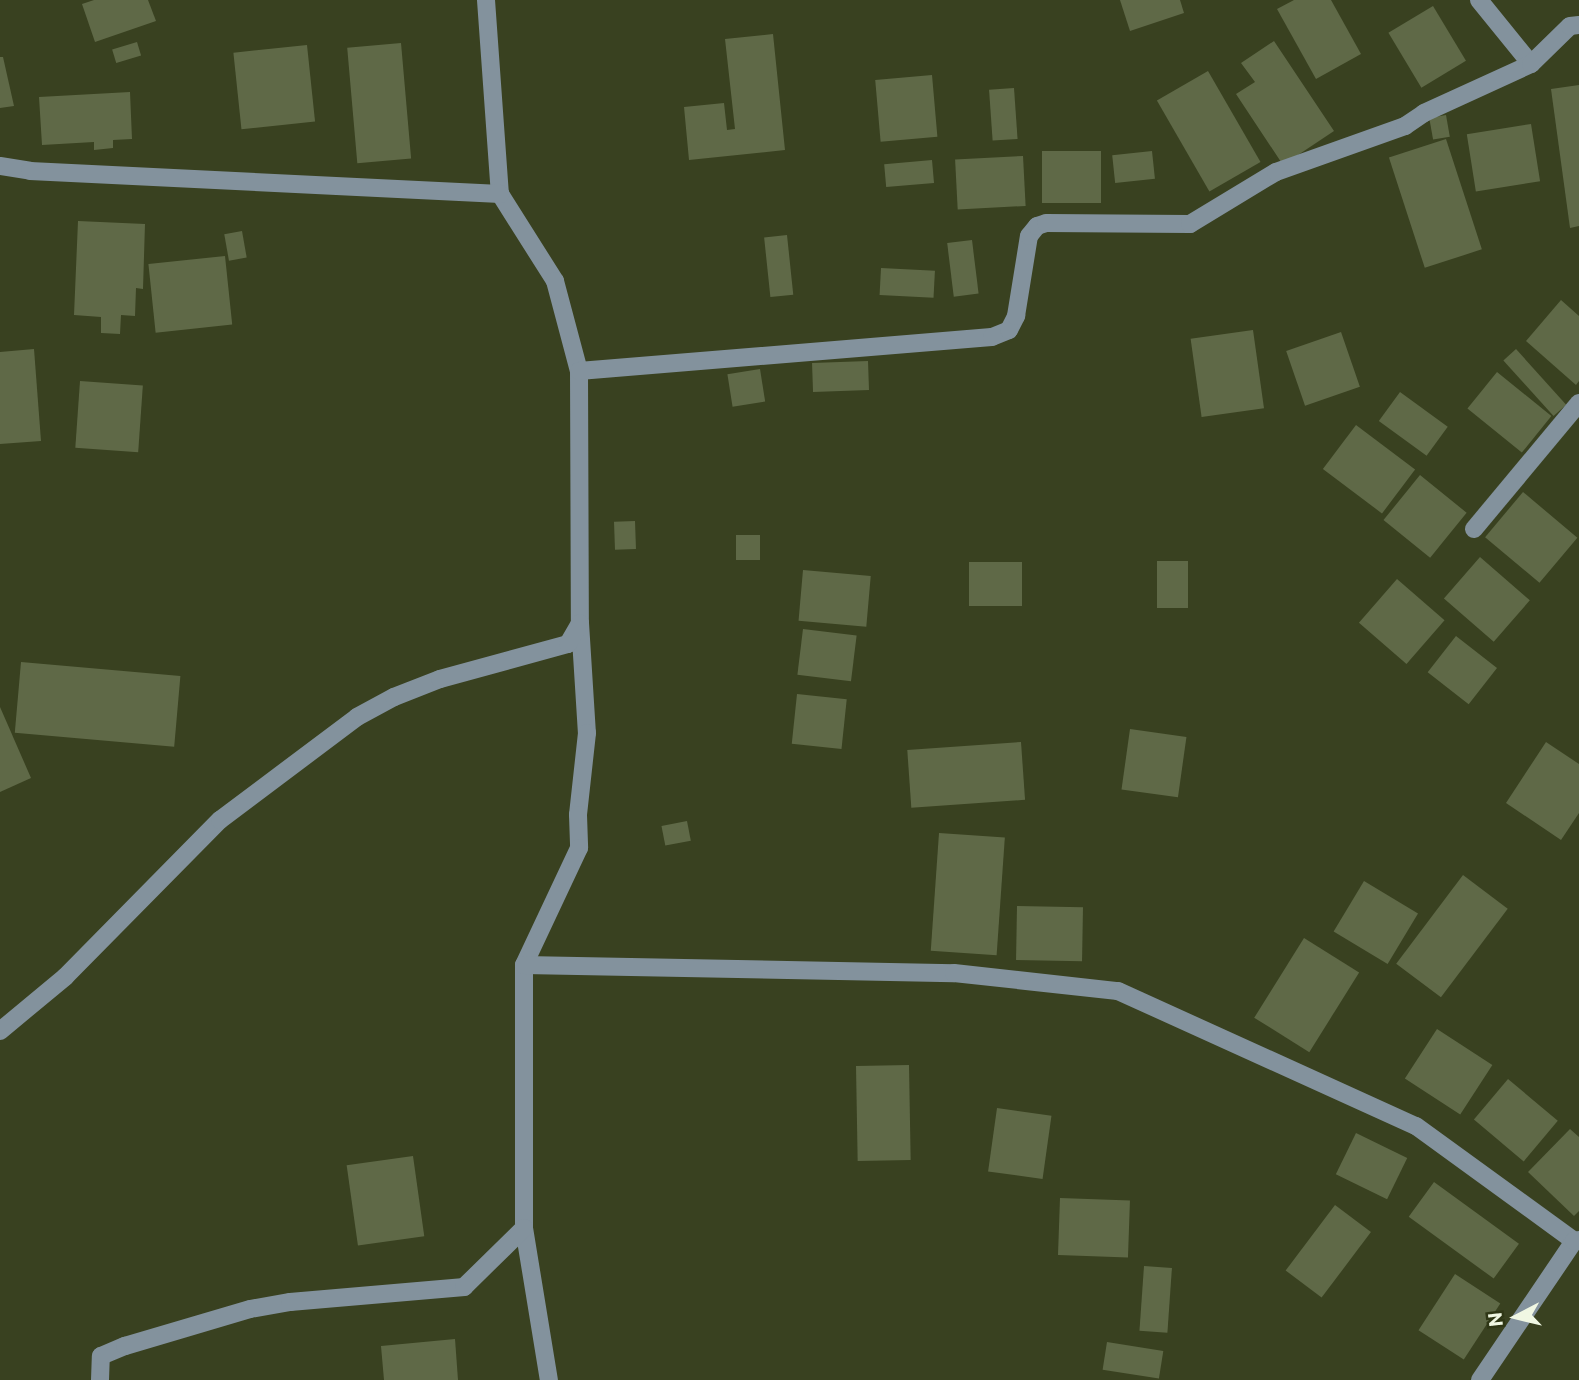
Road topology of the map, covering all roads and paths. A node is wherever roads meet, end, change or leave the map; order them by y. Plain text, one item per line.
1 (486, 0) edge
2 (1479, 0) edge
3 (1579, 25) edge
4 (1530, 63) junction
5 (0, 166) edge
6 (500, 194) junction
7 (579, 371) junction
8 (1579, 403) edge
9 (1474, 529) dead end
10 (580, 623) junction
11 (524, 965) junction
12 (0, 1031) edge
13 (524, 1228) junction
14 (1576, 1241) edge
15 (100, 1380) edge
16 (549, 1380) edge
17 (1480, 1380) edge

1 - 6 street
2 - 4 street
3 - 4 street
4 - 7 street
5 - 6 street
6 - 7 street
7 - 10 street
8 - 9 street
10 - 11 street
10 - 12 street
11 - 13 street
11 - 14 street
13 - 15 street
13 - 16 street
14 - 17 street

